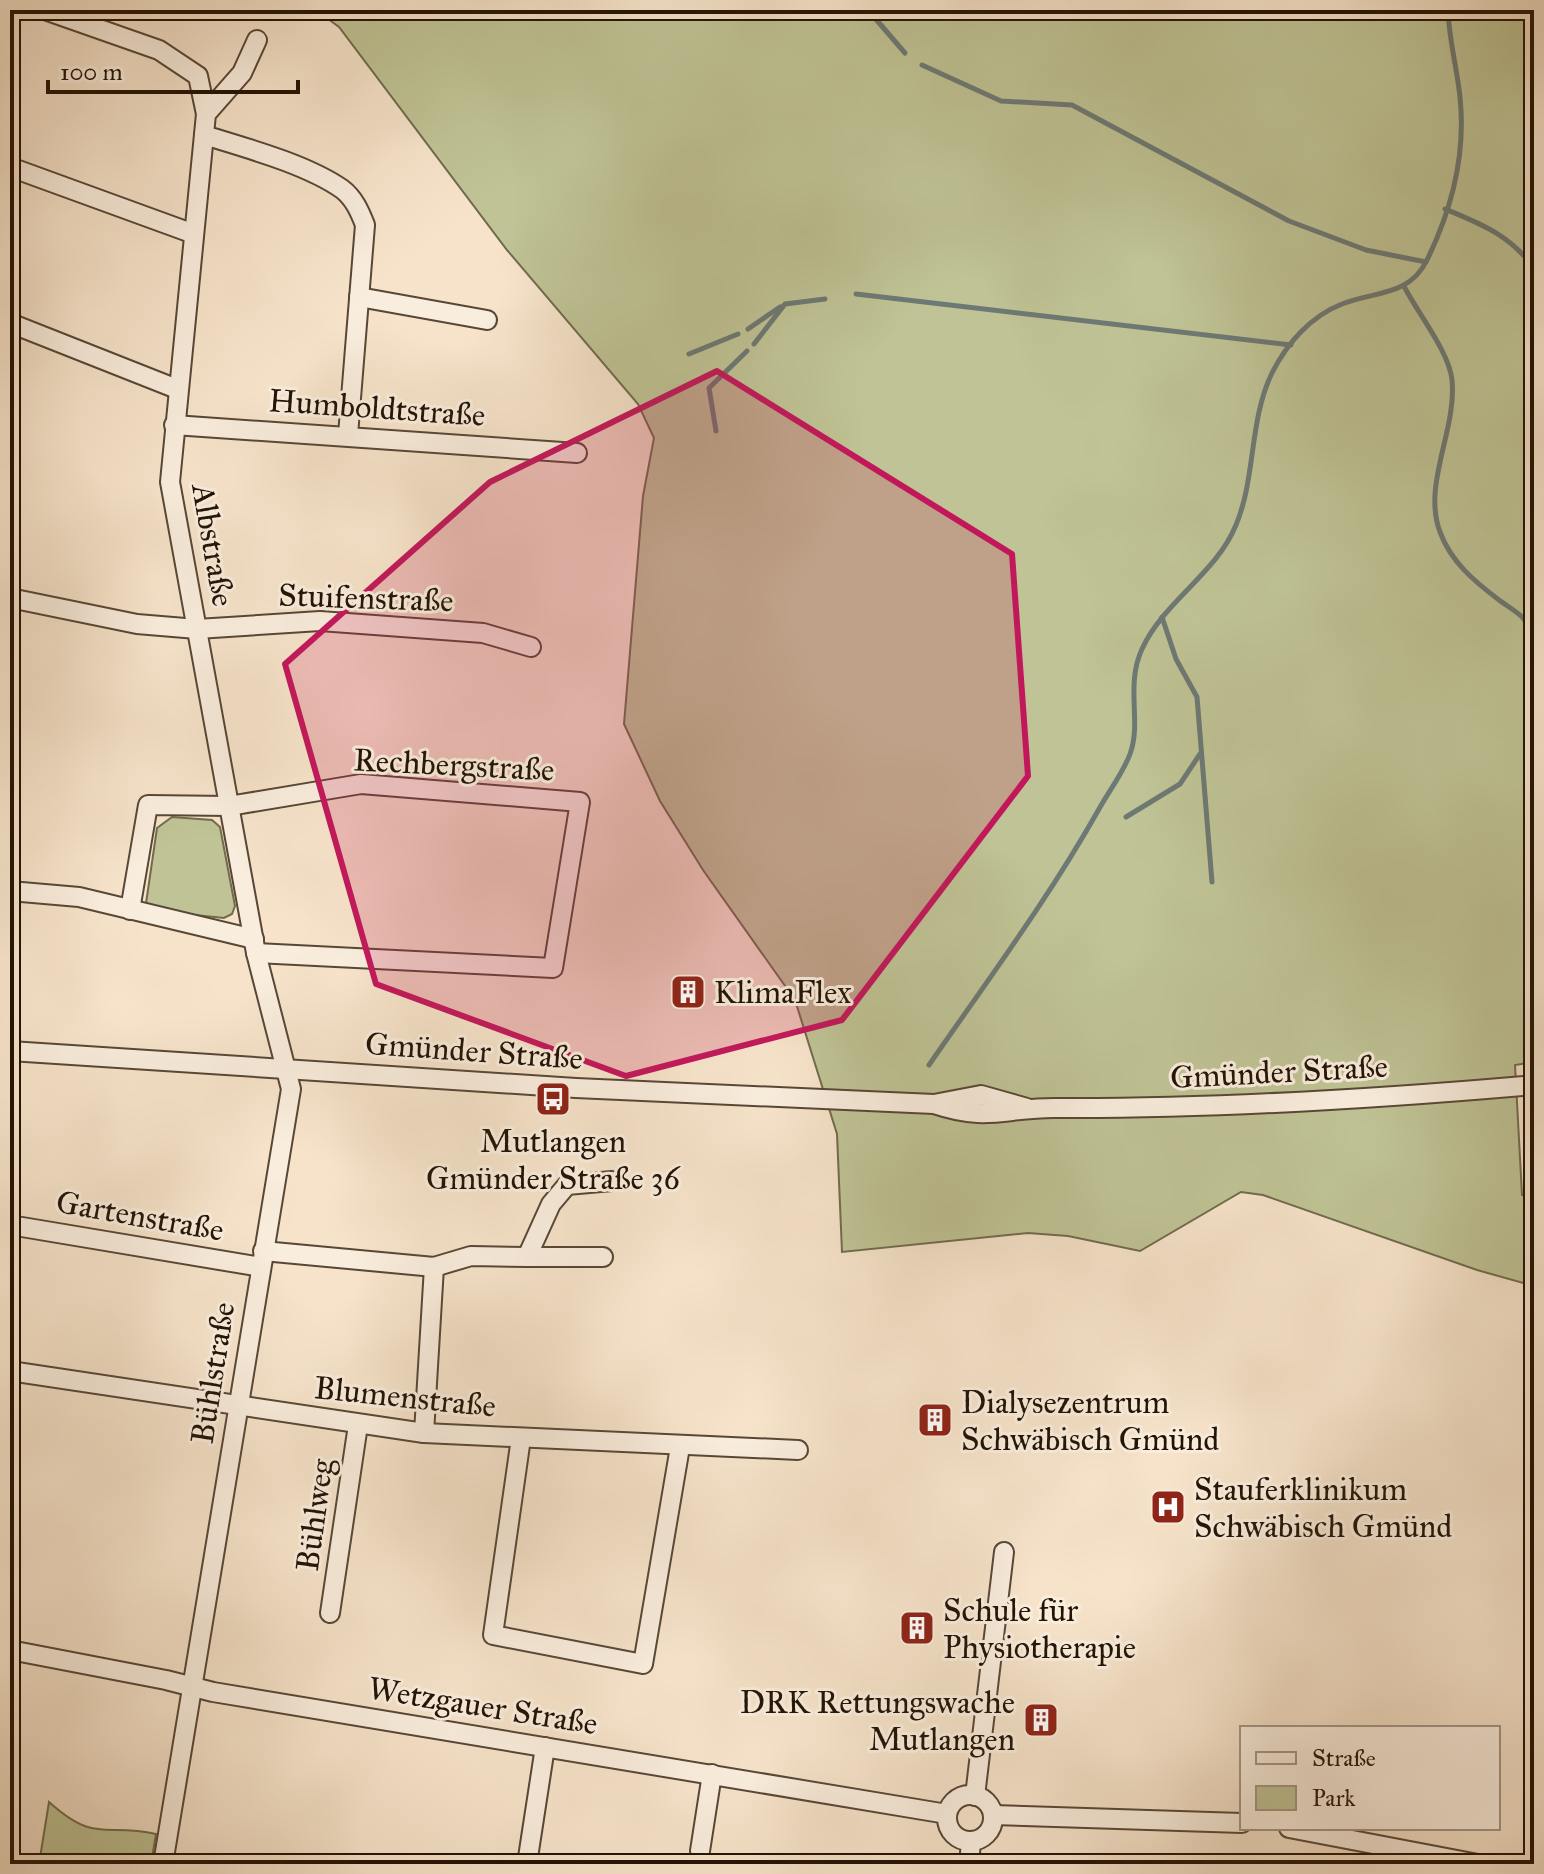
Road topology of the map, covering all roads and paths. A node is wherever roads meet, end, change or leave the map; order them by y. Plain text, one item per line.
1 (45, 10) edge
2 (257, 40) dead end
3 (206, 114) junction
4 (204, 135) junction
5 (10, 167) edge
6 (194, 234) junction
7 (359, 297) junction
8 (487, 320) dead end
9 (10, 323) edge
10 (177, 389) junction
11 (174, 425) junction
12 (348, 435) junction
13 (577, 453) dead end
14 (10, 598) edge
15 (197, 629) junction
16 (531, 647) dead end
17 (229, 806) junction
18 (10, 891) edge
19 (130, 910) junction
20 (255, 946) junction
21 (10, 1051) edge
22 (286, 1069) junction
23 (1534, 1085) edge
24 (612, 1181) dead end
25 (10, 1225) edge
26 (527, 1257) junction
27 (603, 1257) dead end
28 (262, 1259) junction
29 (434, 1267) junction
30 (10, 1371) edge
31 (239, 1407) junction
32 (358, 1425) junction
33 (424, 1433) junction
34 (521, 1438) junction
35 (680, 1447) junction
36 (798, 1450) dead end
37 (1004, 1552) dead end
38 (330, 1613) dead end
39 (10, 1650) edge
40 (193, 1687) junction
41 (545, 1747) junction
42 (712, 1774) junction
43 (975, 1796) junction
44 (947, 1814) junction
45 (993, 1815) junction
46 (1240, 1823) edge
47 (1300, 1830) edge
48 (971, 1842) junction
49 (700, 1851) dead end
50 (163, 1864) edge
51 (527, 1864) edge
52 (969, 1864) edge
53 (1478, 1864) edge

1 - 3 street, Albstraße
2 - 3 street
3 - 4 street, Albstraße
4 - 6 street, Albstraße
4 - 7 street
5 - 6 street
6 - 10 street, Albstraße
7 - 8 street
7 - 12 street
9 - 10 street
10 - 11 street, Albstraße
11 - 12 street, Humboldtstraße
11 - 15 street, Albstraße
12 - 13 street, Humboldtstraße
14 - 15 street, Stuifenstraße
15 - 16 street, Stuifenstraße
15 - 17 street, Albstraße
17 - 19 street, Rechbergstraße
17 - 20 street, Albstraße
17 - 20 street, Rechbergstraße
18 - 19 street
19 - 20 street
20 - 22 street, Albstraße
21 - 22 street, Gmünder Straße
22 - 23 street, Gmünder Straße
22 - 28 street, Bühlstraße
24 - 26 street
25 - 28 street, Gartenstraße
26 - 27 street
26 - 29 street
28 - 29 street, Gartenstraße
28 - 31 street, Bühlstraße
29 - 33 street
30 - 31 street, Blumenstraße
31 - 32 street, Blumenstraße
31 - 40 street, Bühlstraße
32 - 33 street, Blumenstraße
32 - 38 street, Bühlweg
33 - 34 street, Blumenstraße
34 - 35 street, Blumenstraße
34 - 35 street
35 - 36 street, Blumenstraße
37 - 43 street
39 - 40 street, Wetzgauer Straße
40 - 41 street, Wetzgauer Straße
40 - 50 street, Bühlstraße
41 - 42 street, Wetzgauer Straße
41 - 51 street
42 - 44 street, Wetzgauer Straße
42 - 49 street
43 - 44 street
43 - 45 street
44 - 48 street
45 - 46 street
45 - 48 street
47 - 53 street
48 - 52 street

